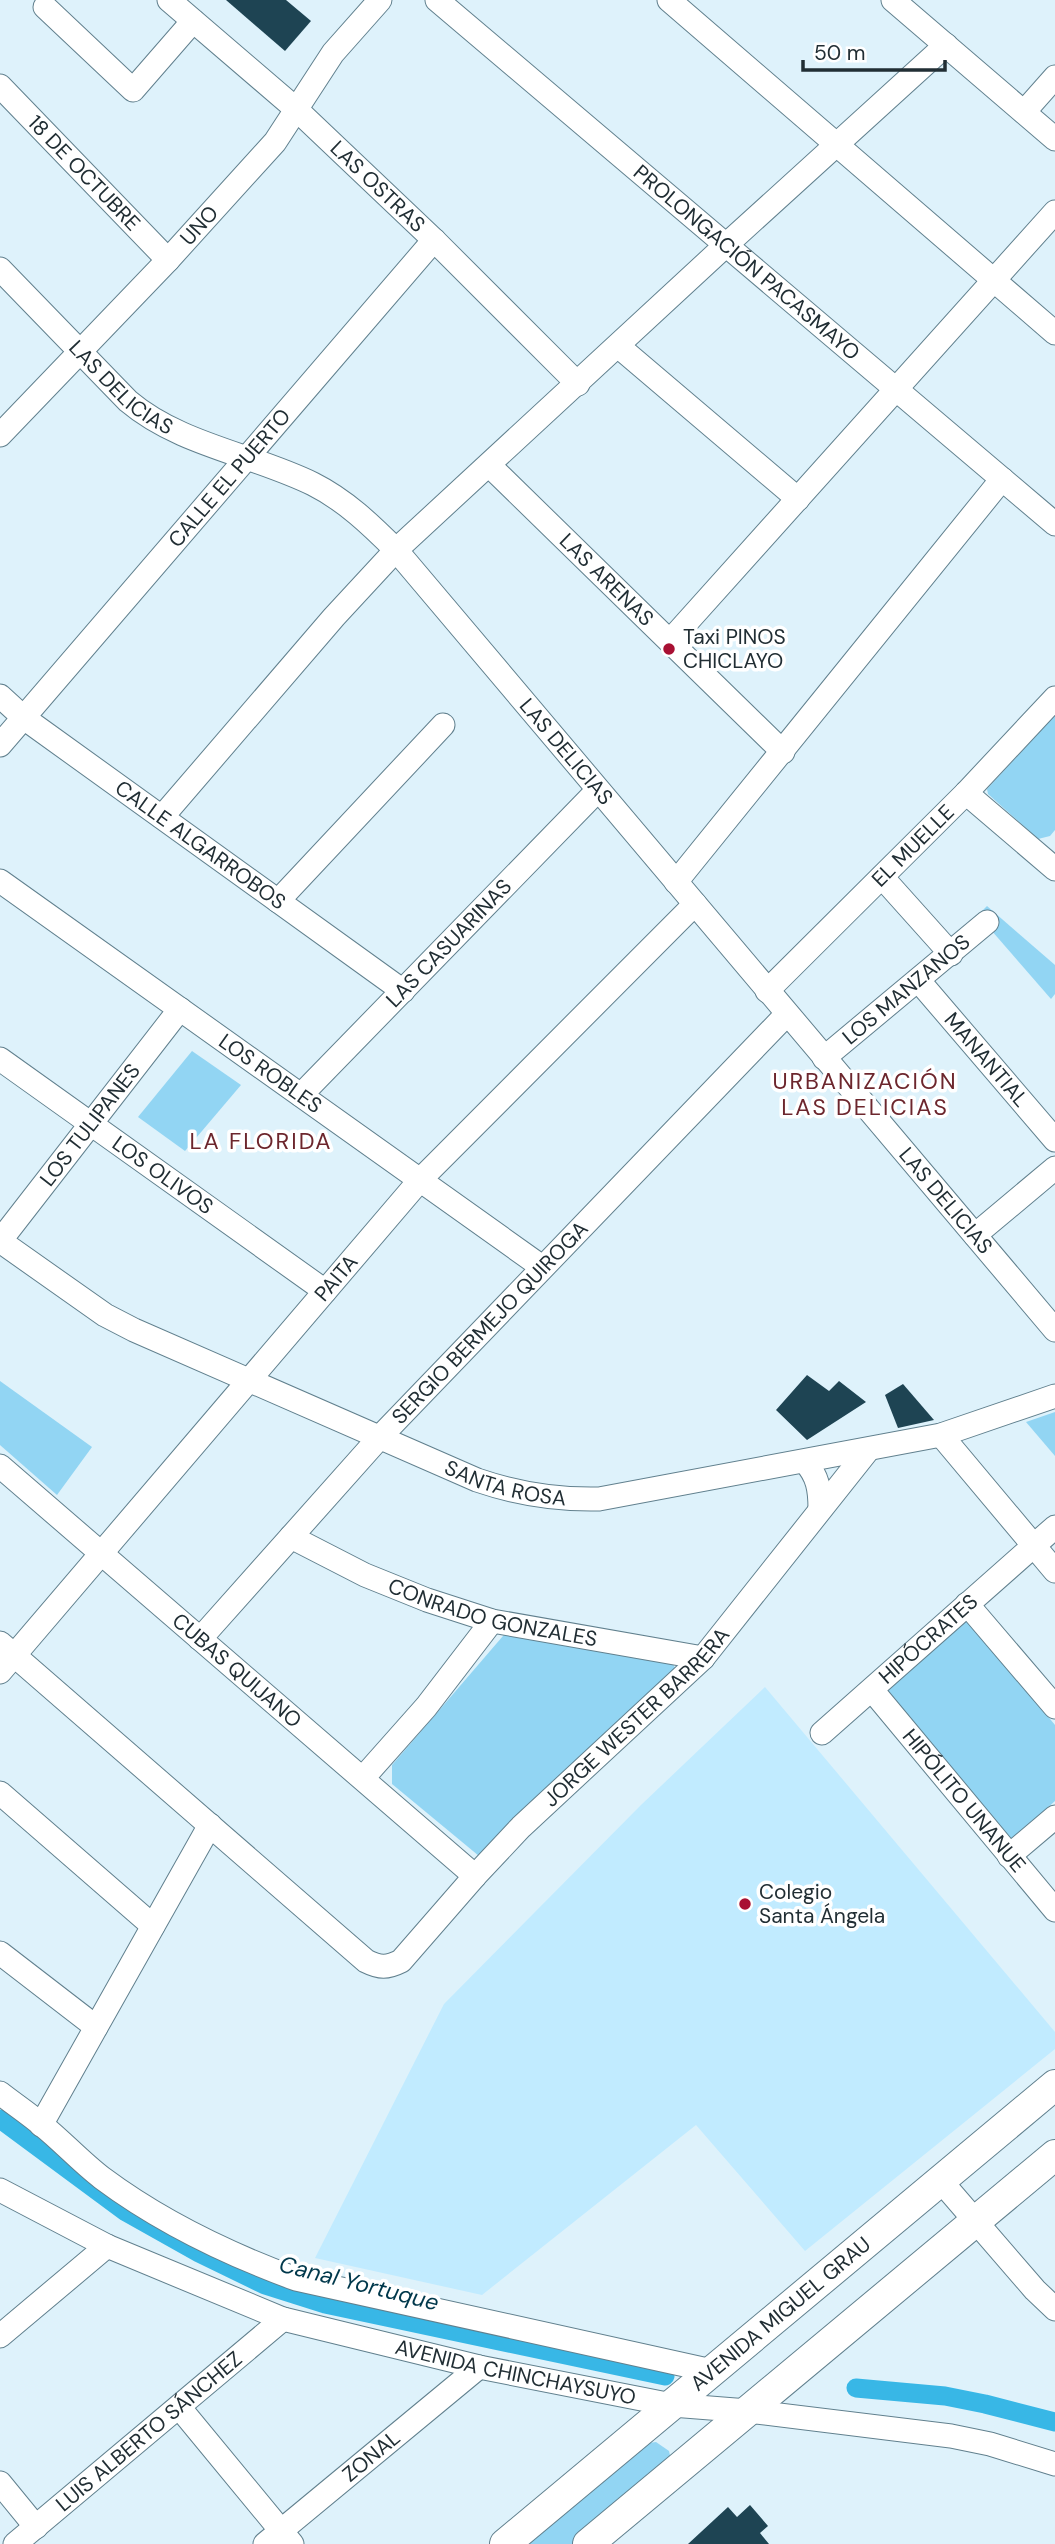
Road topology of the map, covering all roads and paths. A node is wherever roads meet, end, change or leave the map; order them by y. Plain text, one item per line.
1 (169, 0) edge
2 (380, 0) edge
3 (437, 0) edge
4 (669, 0) edge
5 (893, 0) edge
6 (45, 7) dead end
7 (193, 21) junction
8 (946, 46) junction
9 (1055, 77) edge
10 (0, 86) edge
11 (296, 109) junction
12 (1024, 112) junction
13 (1055, 139) edge
14 (837, 145) junction
15 (1055, 212) edge
16 (434, 240) junction
17 (726, 245) junction
18 (168, 260) junction
19 (0, 269) edge
20 (993, 281) junction
21 (1055, 333) edge
22 (618, 346) junction
23 (82, 352) junction
24 (578, 384) junction
25 (896, 389) junction
26 (0, 435) edge
27 (247, 458) junction
28 (490, 466) junction
29 (1002, 479) junction
30 (798, 499) junction
31 (1055, 524) edge
32 (396, 550) junction
33 (670, 641) junction
34 (0, 696) edge
35 (1055, 698) edge
36 (24, 718) junction
37 (443, 725) dead end
38 (0, 745) edge
39 (783, 752) junction
40 (597, 791) junction
41 (966, 793) junction
42 (162, 817) junction
43 (1051, 858) edge
44 (882, 877) junction
45 (0, 881) edge
46 (676, 882) junction
47 (278, 901) junction
48 (695, 904) junction
49 (987, 922) dead end
50 (951, 954) junction
51 (918, 980) junction
52 (402, 991) junction
53 (768, 991) junction
54 (180, 1009) junction
55 (787, 1014) junction
56 (824, 1058) junction
57 (0, 1059) edge
58 (301, 1095) junction
59 (91, 1125) junction
60 (1055, 1140) edge
61 (1055, 1168) edge
62 (420, 1180) junction
63 (975, 1235) junction
64 (0, 1241) edge
65 (542, 1267) junction
66 (325, 1291) junction
67 (1055, 1330) edge
68 (250, 1379) junction
69 (1055, 1396) edge
70 (941, 1435) junction
71 (379, 1438) junction
72 (867, 1450) junction
73 (805, 1462) junction
74 (0, 1466) edge
75 (820, 1509) junction
76 (1055, 1527) edge
77 (291, 1537) junction
78 (1033, 1545) junction
79 (100, 1555) junction
80 (1055, 1571) edge
81 (967, 1604) junction
82 (492, 1621) junction
83 (200, 1639) junction
84 (5, 1657) edge
85 (703, 1658) junction
86 (872, 1690) junction
87 (1055, 1707) edge
88 (822, 1733) dead end
89 (363, 1778) junction
90 (0, 1793) edge
91 (1055, 1817) edge
92 (210, 1825) junction
93 (1009, 1856) junction
94 (475, 1876) junction
95 (1055, 1910) edge
96 (153, 1926) junction
97 (0, 1953) edge
98 (96, 2027) junction
99 (1055, 2085) edge
100 (0, 2093) edge
101 (41, 2124) junction
102 (1055, 2155) edge
103 (940, 2180) junction
104 (0, 2190) edge
105 (976, 2221) junction
106 (107, 2246) junction
107 (1055, 2309) edge
108 (283, 2319) junction
109 (0, 2336) edge
110 (479, 2367) junction
111 (712, 2371) junction
112 (671, 2405) junction
113 (179, 2407) junction
114 (748, 2411) junction
115 (1055, 2464) edge
116 (0, 2483) edge
117 (36, 2527) junction
118 (279, 2540) edge
119 (15, 2544) edge
120 (505, 2544) edge
121 (588, 2544) edge

1 - 7 street, LAS OSTRAS
2 - 11 street, UNO
3 - 17 street, PROLONGACIÓN PACASMAYO
4 - 14 street
5 - 8 street
6 - 7 street
7 - 11 street, LAS OSTRAS
8 - 12 street
8 - 14 street
9 - 12 street
10 - 18 street, 18 DE OCTUBRE
11 - 16 street, LAS OSTRAS
11 - 18 street, UNO
12 - 13 street
14 - 17 street
14 - 20 street
15 - 20 street
16 - 24 street, LAS OSTRAS
16 - 27 street, CALLE EL PUERTO
17 - 22 street
17 - 25 street, PROLONGACIÓN PACASMAYO
18 - 23 street, UNO
19 - 23 street, LAS DELICIAS
20 - 21 street
20 - 25 street
22 - 24 street
22 - 30 street
23 - 26 street, UNO
23 - 27 street, LAS DELICIAS
24 - 28 street
25 - 29 street, PROLONGACIÓN PACASMAYO
25 - 30 street
27 - 32 street, LAS DELICIAS
27 - 36 street, CALLE EL PUERTO
28 - 32 street
28 - 33 street, LAS ARENAS
29 - 31 street, PROLONGACIÓN PACASMAYO
29 - 39 street
30 - 33 street
32 - 40 street, LAS DELICIAS
32 - 42 street
33 - 39 street, LAS ARENAS
34 - 36 street, CALLE ALGARROBOS
35 - 41 street, EL MUELLE
36 - 38 street
36 - 42 street, CALLE ALGARROBOS
37 - 47 street
39 - 46 street
40 - 46 street, LAS DELICIAS
40 - 52 street, LAS CASUARINAS
41 - 43 street
41 - 44 street, EL MUELLE
42 - 47 street, CALLE ALGARROBOS
44 - 50 street
44 - 53 street, EL MUELLE
45 - 54 street, LOS ROBLES
46 - 48 street, LAS DELICIAS
47 - 52 street, CALLE ALGARROBOS
48 - 53 street, LAS DELICIAS
48 - 62 street, PAITA
49 - 50 street, LOS MANZANOS
50 - 51 street, LOS MANZANOS
51 - 56 street, LOS MANZANOS
51 - 60 street, MANANTIAL
52 - 58 street, LAS CASUARINAS
53 - 55 street, LAS DELICIAS
54 - 58 street, LOS ROBLES
54 - 59 street, LOS TULIPANES
55 - 56 street, LAS DELICIAS
55 - 65 street, SERGIO BERMEJO QUIROGA
56 - 63 street, LAS DELICIAS
57 - 59 street, LOS OLIVOS
58 - 62 street, LOS ROBLES
59 - 64 street, LOS TULIPANES
59 - 66 street, LOS OLIVOS
61 - 63 street
62 - 65 street, LOS ROBLES
62 - 66 street, PAITA
63 - 67 street, LAS DELICIAS
64 - 68 street, SANTA ROSA
65 - 71 street, SERGIO BERMEJO QUIROGA
66 - 68 street, PAITA
68 - 71 street, SANTA ROSA
68 - 79 street, PAITA
69 - 70 street, SANTA ROSA
70 - 72 street, SANTA ROSA
70 - 78 street
71 - 73 street, SANTA ROSA
71 - 77 street, SERGIO BERMEJO QUIROGA
72 - 73 street, SANTA ROSA
72 - 75 street, JORGE WESTER BARRERA
73 - 75 street
74 - 79 street, CUBAS QUIJANO
75 - 85 street, JORGE WESTER BARRERA
76 - 78 street, HIPÓCRATES
77 - 82 street, CONRADO GONZALES
77 - 83 street, SERGIO BERMEJO QUIROGA
78 - 80 street
78 - 81 street, HIPÓCRATES
79 - 83 street, CUBAS QUIJANO
79 - 84 street, PAITA
81 - 86 street, HIPÓCRATES
81 - 87 street
82 - 85 street, CONRADO GONZALES
82 - 89 street
83 - 89 street, CUBAS QUIJANO
84 - 92 street
85 - 94 street, JORGE WESTER BARRERA
86 - 88 street, HIPÓCRATES
86 - 93 street, HIPÓLITO UNANUE
89 - 94 street, CUBAS QUIJANO
90 - 96 street
91 - 93 street
92 - 94 street, JORGE WESTER BARRERA
92 - 96 street
93 - 95 street, HIPÓLITO UNANUE
96 - 98 street
97 - 98 street
98 - 101 street
99 - 103 main road, AVENIDA MIGUEL GRAU
100 - 101 street, AVENIDA CHINCHAYSUYO
101 - 111 street, AVENIDA CHINCHAYSUYO
102 - 105 main road
103 - 105 street
103 - 111 main road, AVENIDA MIGUEL GRAU
104 - 106 street, AVENIDA CHINCHAYSUYO
105 - 107 street
105 - 114 main road
106 - 108 street, AVENIDA CHINCHAYSUYO
106 - 109 street
108 - 110 street, AVENIDA CHINCHAYSUYO
108 - 113 street, LUIS ALBERTO SÁNCHEZ
110 - 112 street, AVENIDA CHINCHAYSUYO
110 - 118 street, ZONAL
111 - 112 main road, AVENIDA MIGUEL GRAU
112 - 114 street, AVENIDA CHINCHAYSUYO
112 - 120 main road, AVENIDA MIGUEL GRAU
113 - 117 street, LUIS ALBERTO SÁNCHEZ
113 - 118 street
114 - 115 street, AVENIDA CHINCHAYSUYO
114 - 121 main road
116 - 117 street
117 - 119 street, LUIS ALBERTO SÁNCHEZ

